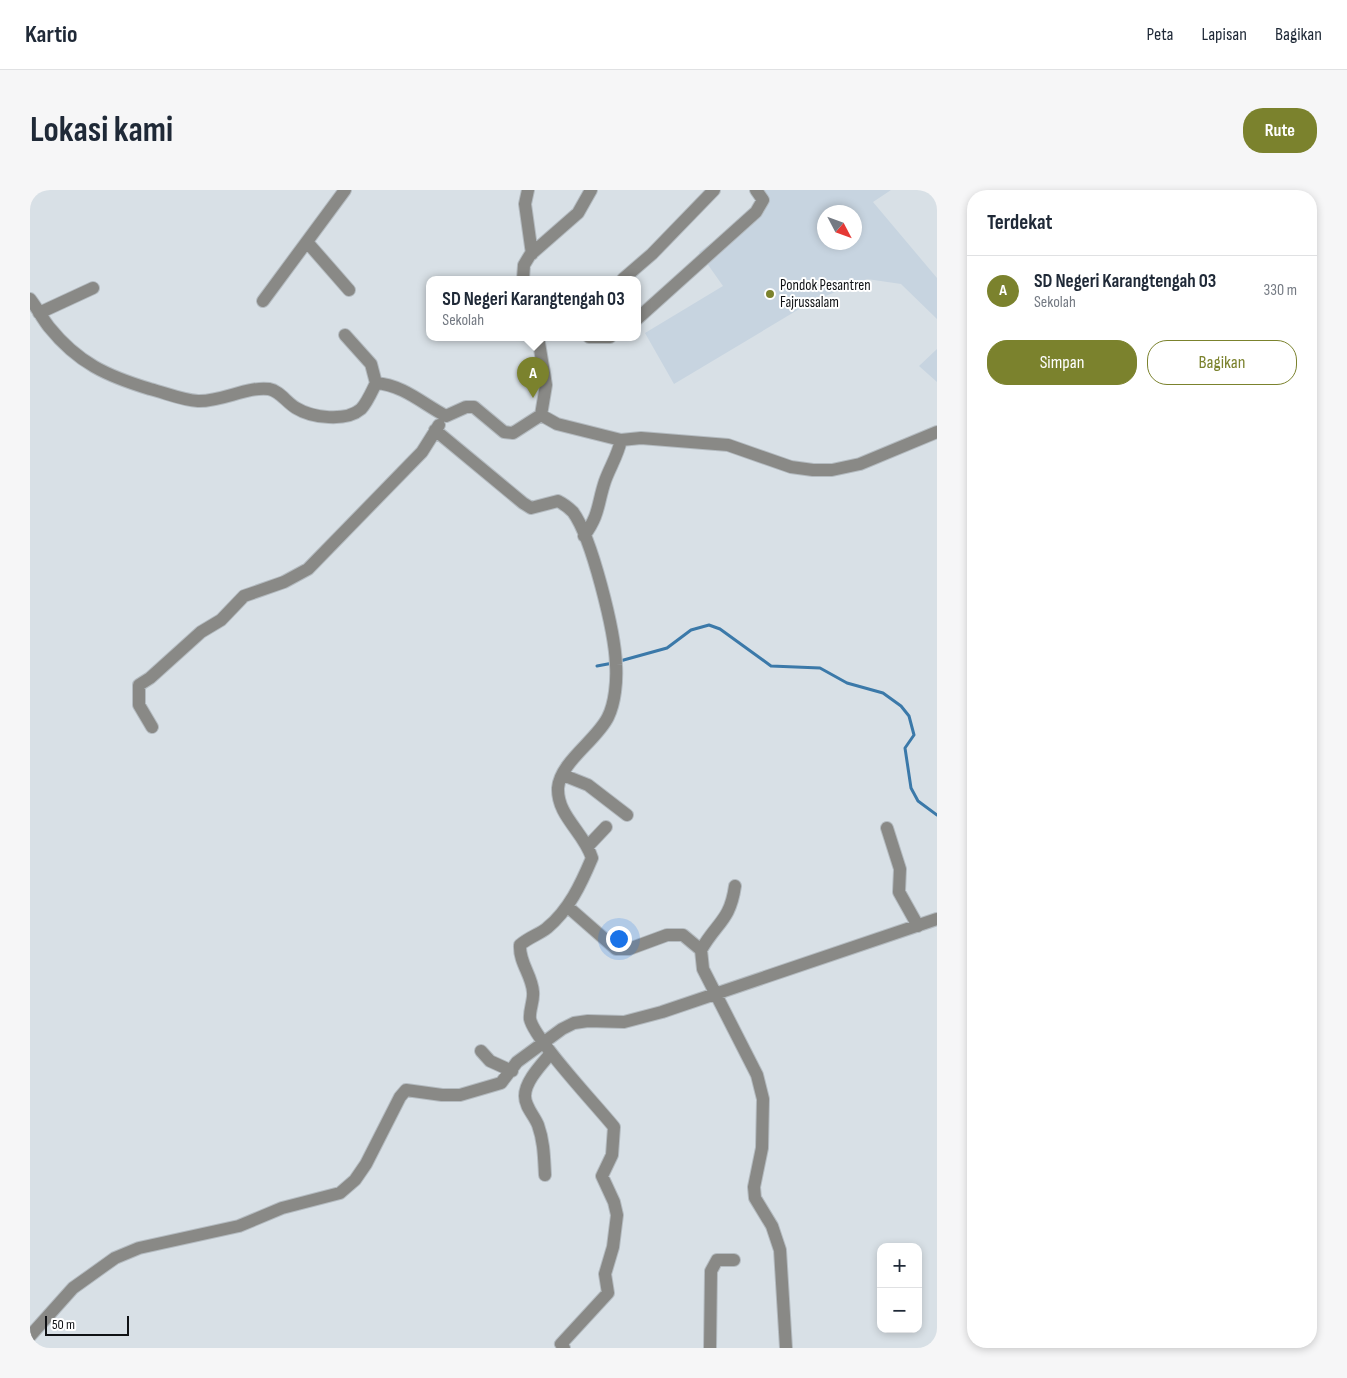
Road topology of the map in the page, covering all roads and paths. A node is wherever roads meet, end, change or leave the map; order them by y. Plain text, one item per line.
1 (345, 190) edge
2 (528, 190) edge
3 (591, 190) edge
4 (714, 190) edge
5 (756, 190) edge
6 (307, 242) junction
7 (532, 254) junction
8 (523, 276) edge
9 (626, 276) edge
10 (93, 288) dead end
11 (349, 290) dead end
12 (30, 299) edge
13 (263, 301) dead end
14 (39, 312) junction
15 (641, 314) edge
16 (345, 335) dead end
17 (539, 341) edge
18 (376, 383) junction
19 (446, 416) junction
20 (541, 416) junction
21 (435, 430) junction
22 (937, 432) edge
23 (621, 440) junction
24 (584, 536) junction
25 (152, 727) dead end
26 (563, 775) junction
27 (627, 815) dead end
28 (606, 827) dead end
29 (887, 828) dead end
30 (588, 846) junction
31 (735, 886) dead end
32 (568, 906) junction
33 (937, 919) edge
34 (918, 926) junction
35 (701, 950) junction
36 (717, 995) junction
37 (547, 1048) junction
38 (480, 1051) dead end
39 (512, 1071) junction
40 (545, 1175) dead end
41 (734, 1260) dead end
42 (30, 1336) edge
43 (564, 1348) edge
44 (710, 1348) edge
45 (786, 1348) edge

1 - 6 street
2 - 7 street
3 - 7 street
4 - 9 street
5 - 15 street
6 - 11 street
6 - 13 street
7 - 8 street
10 - 14 street
12 - 14 street
14 - 18 street
16 - 18 street
17 - 20 street
18 - 19 street
19 - 20 street
19 - 21 street
20 - 23 street
21 - 24 street
21 - 25 street
22 - 23 street
23 - 24 street
24 - 26 street
26 - 27 street
26 - 30 street
28 - 30 street
29 - 34 street
30 - 32 street
31 - 35 street
32 - 35 street
32 - 37 street
33 - 34 street
34 - 36 street
35 - 36 street
36 - 37 street
36 - 45 street
37 - 39 street
37 - 40 street
37 - 43 street
38 - 39 street
39 - 42 street
41 - 44 street

